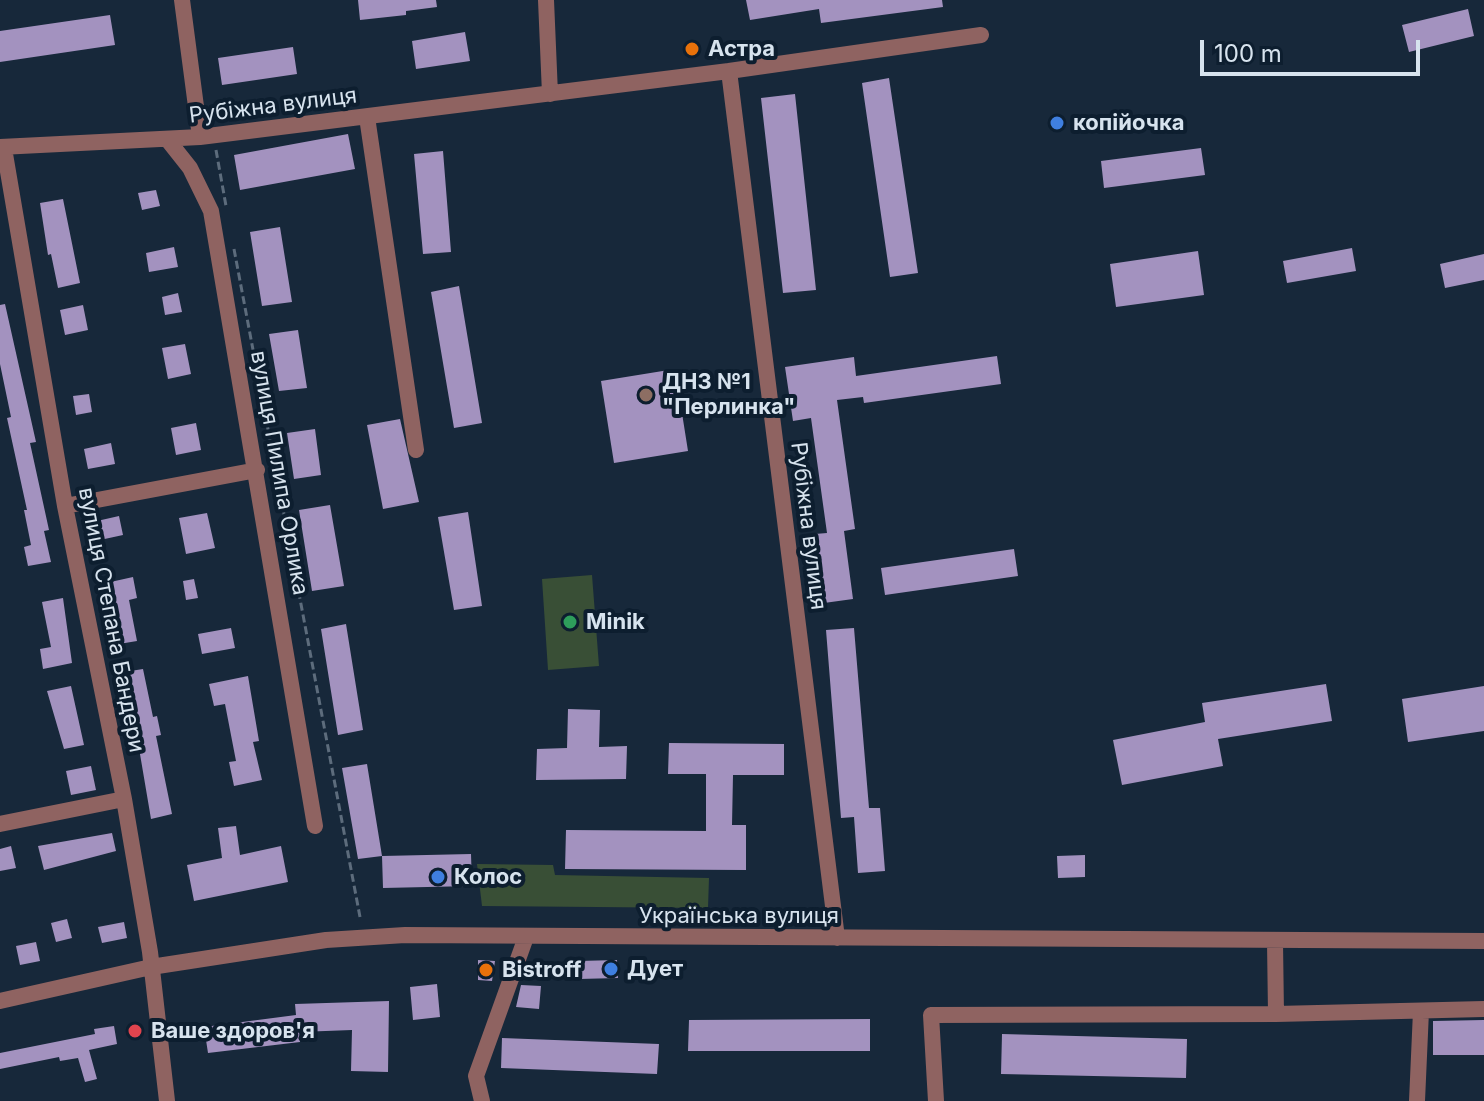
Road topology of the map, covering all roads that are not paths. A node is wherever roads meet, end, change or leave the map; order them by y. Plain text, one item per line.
1 (182, 0) edge
2 (546, 0) edge
3 (981, 35) dead end
4 (729, 71) junction
5 (550, 94) junction
6 (367, 117) junction
7 (207, 137) junction
8 (167, 139) junction
9 (2, 148) edge
10 (416, 450) dead end
11 (257, 470) junction
12 (65, 506) junction
13 (124, 799) junction
14 (0, 824) edge
15 (315, 826) dead end
16 (526, 937) junction
17 (837, 938) junction
18 (1484, 941) edge
19 (1275, 942) junction
20 (151, 967) junction
21 (0, 1001) edge
22 (1484, 1009) edge
23 (1421, 1011) junction
24 (1276, 1014) junction
25 (167, 1101) edge
26 (482, 1101) edge
27 (936, 1101) edge
28 (1417, 1101) edge

1 - 7 street
2 - 5 street
3 - 4 street, Рубіжна вулиця
4 - 5 street, Рубіжна вулиця
4 - 17 street, Рубіжна вулиця
5 - 6 street, Рубіжна вулиця
6 - 7 street, Рубіжна вулиця
6 - 10 street
7 - 8 street, Рубіжна вулиця
8 - 9 street, Рубіжна вулиця
8 - 11 street, вулиця Пилипа Орлика
9 - 12 street, вулиця Степана Бандери
11 - 12 street
11 - 15 street, вулиця Пилипа Орлика
12 - 13 street, вулиця Степана Бандери
13 - 14 street
13 - 20 street, вулиця Степана Бандери
16 - 17 street, Українська вулиця
16 - 20 street, Українська вулиця
16 - 26 street
17 - 19 street, Українська вулиця
18 - 19 street, Українська вулиця
19 - 24 street
20 - 21 street, Українська вулиця
20 - 25 street, вулиця Степана Бандери
22 - 23 street
23 - 24 street
23 - 28 street
24 - 27 street

